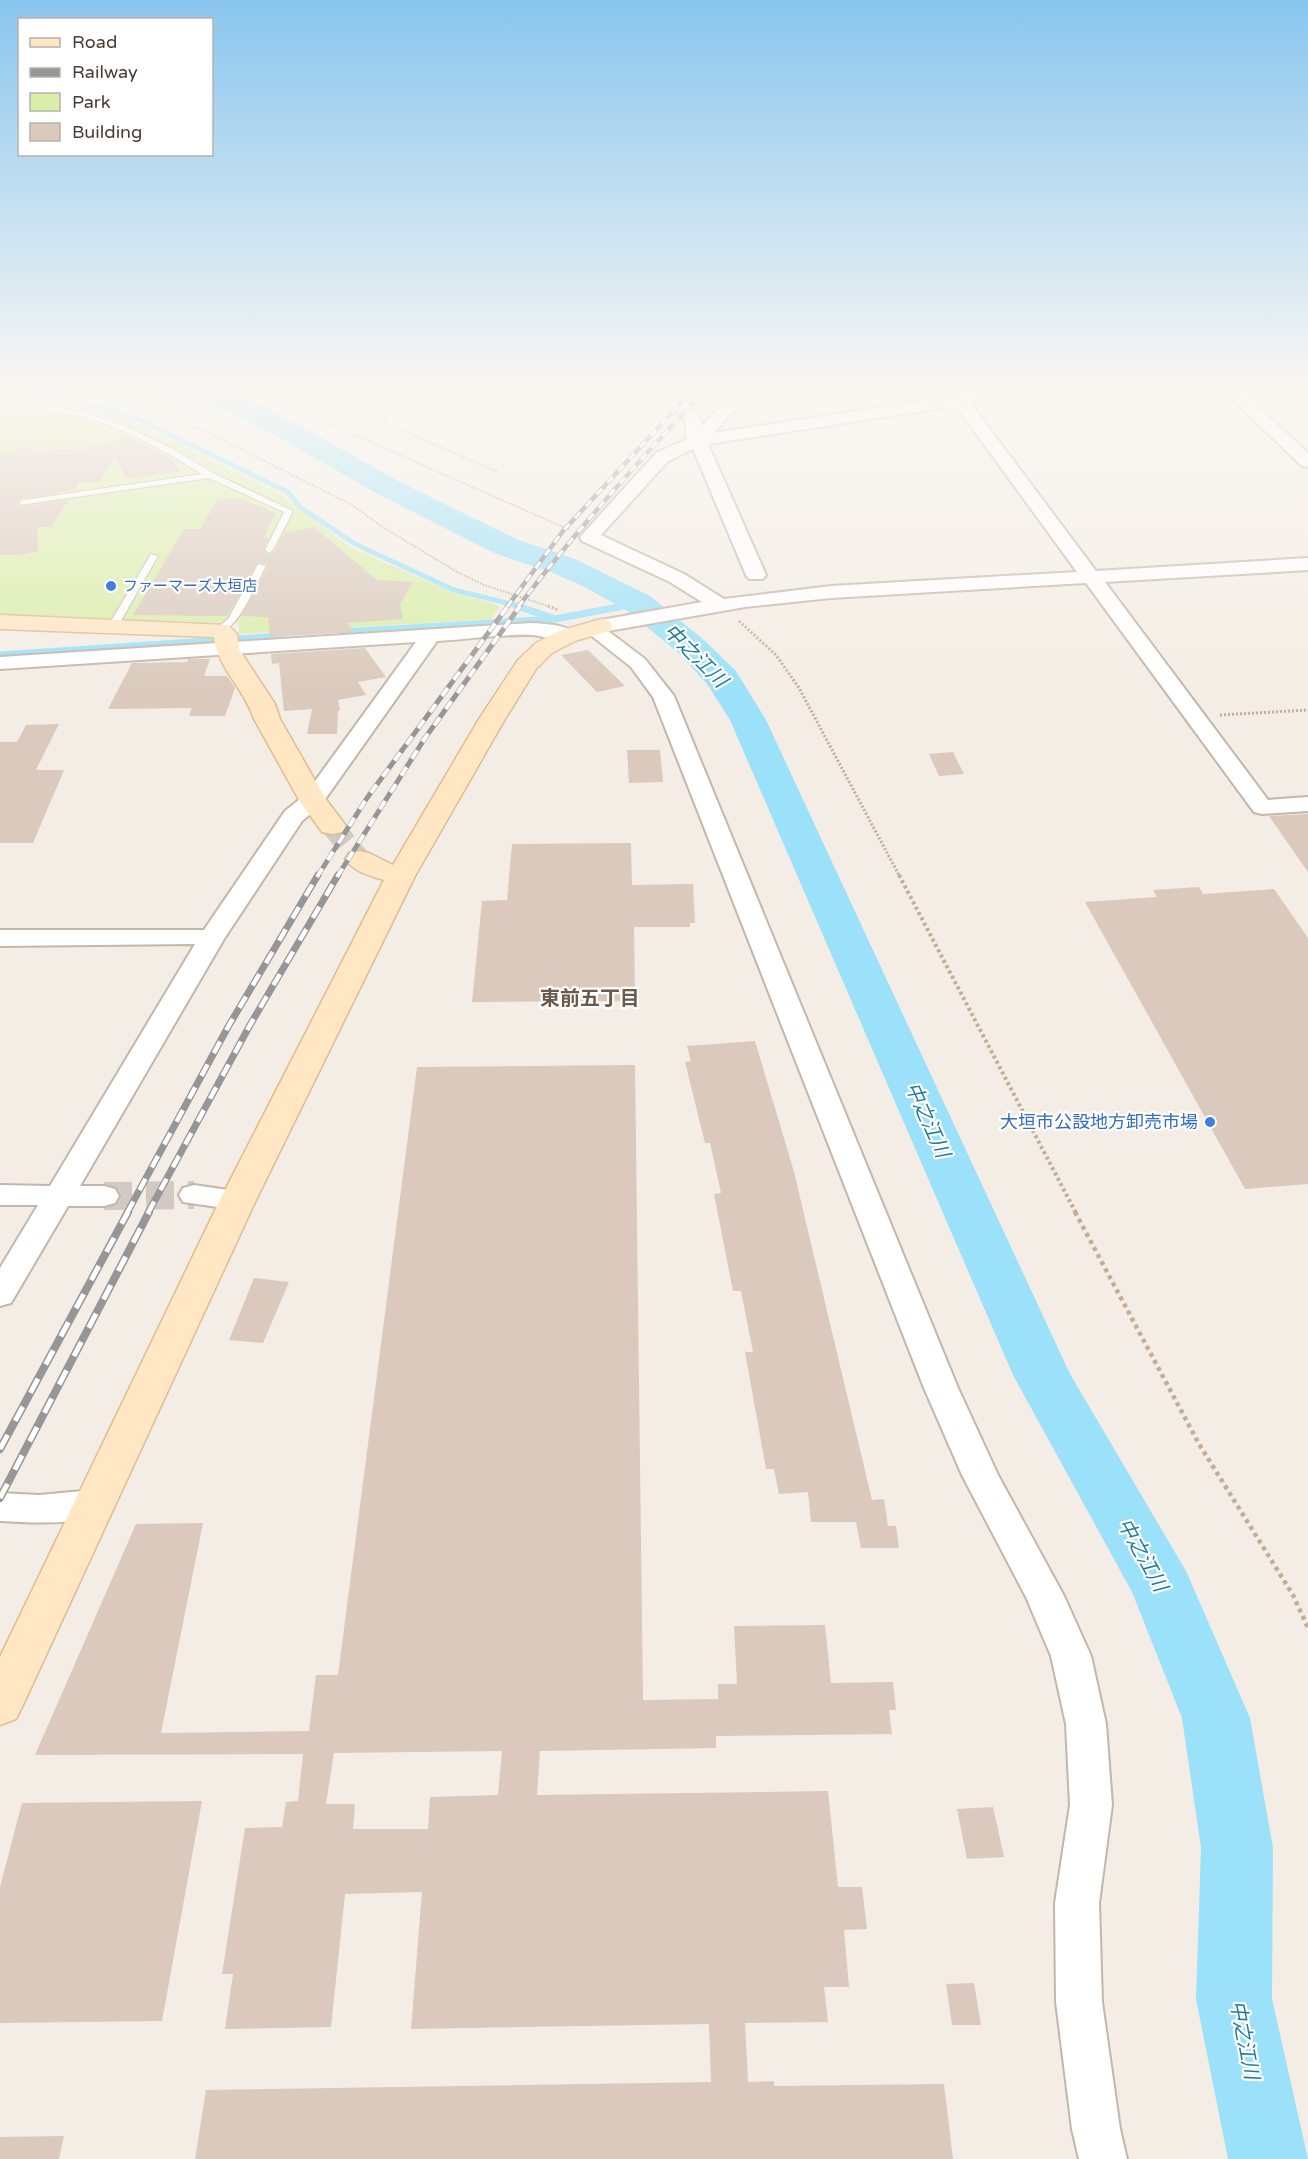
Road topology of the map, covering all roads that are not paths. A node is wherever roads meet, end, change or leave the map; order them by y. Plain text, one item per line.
1 (98, 492) edge
2 (245, 492) edge
3 (630, 492) edge
4 (719, 492) edge
5 (1029, 492) edge
6 (23, 503) dead end
7 (269, 550) dead end
8 (154, 556) dead end
9 (1308, 564) edge
10 (261, 566) dead end
11 (756, 575) dead end
12 (1094, 578) junction
13 (712, 607) junction
14 (0, 622) edge
15 (113, 626) junction
16 (584, 631) junction
17 (429, 636) junction
18 (224, 640) junction
19 (0, 663) edge
20 (313, 800) junction
21 (1308, 804) edge
22 (332, 826) tunnel mouth
23 (359, 860) tunnel mouth
24 (401, 876) junction
25 (0, 938) edge
26 (211, 939) junction
27 (61, 1194) junction
28 (0, 1195) edge
29 (104, 1196) tunnel mouth
30 (194, 1196) tunnel mouth
31 (238, 1200) junction
32 (0, 1295) edge
33 (94, 1504) junction
34 (0, 1506) edge
35 (0, 1705) edge
36 (1103, 2159) edge

1 - 6 lane
2 - 7 lane
3 - 13 street
4 - 11 street
5 - 12 street
8 - 15 lane
9 - 12 street
10 - 18 lane
12 - 13 street
12 - 21 street
13 - 16 street
14 - 15 street
15 - 18 street
16 - 17 street
16 - 24 street
16 - 36 street
17 - 18 street
17 - 20 street
18 - 19 street
18 - 20 street
20 - 22 street
20 - 26 street
23 - 24 street
24 - 31 street
25 - 26 street
26 - 27 street
27 - 28 street
27 - 29 street
27 - 32 street
30 - 31 street
31 - 33 street
33 - 34 street
33 - 35 street

